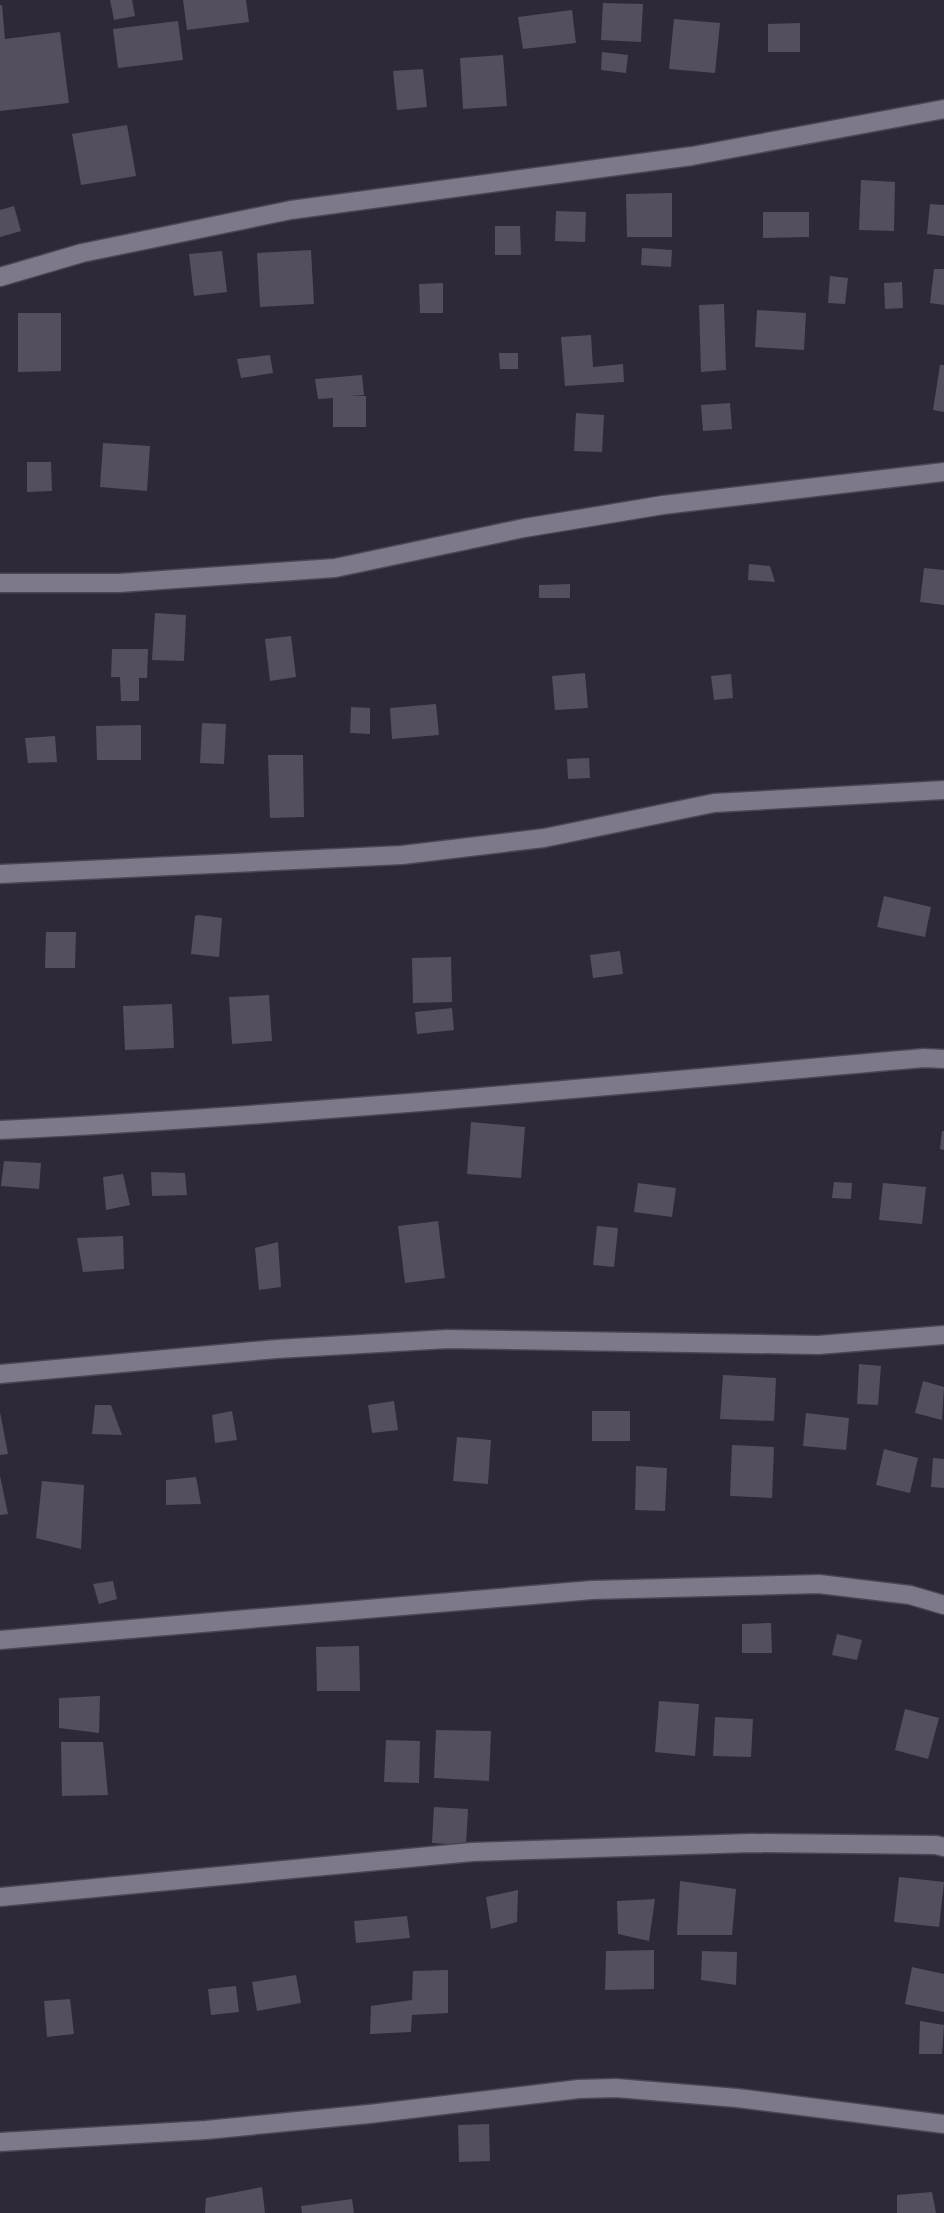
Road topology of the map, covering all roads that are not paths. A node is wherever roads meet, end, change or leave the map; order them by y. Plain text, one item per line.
1 (944, 109) edge
2 (0, 277) edge
3 (944, 472) edge
4 (0, 583) edge
5 (944, 790) edge
6 (0, 874) edge
7 (944, 1059) edge
8 (0, 1130) edge
9 (944, 1335) edge
10 (0, 1374) edge
11 (944, 1605) edge
12 (0, 1640) edge
13 (944, 1847) edge
14 (0, 1897) edge
15 (944, 2124) edge
16 (0, 2142) edge

1 - 2 street
3 - 4 street
5 - 6 street
7 - 8 street
9 - 10 street
11 - 12 street
13 - 14 street
15 - 16 street

